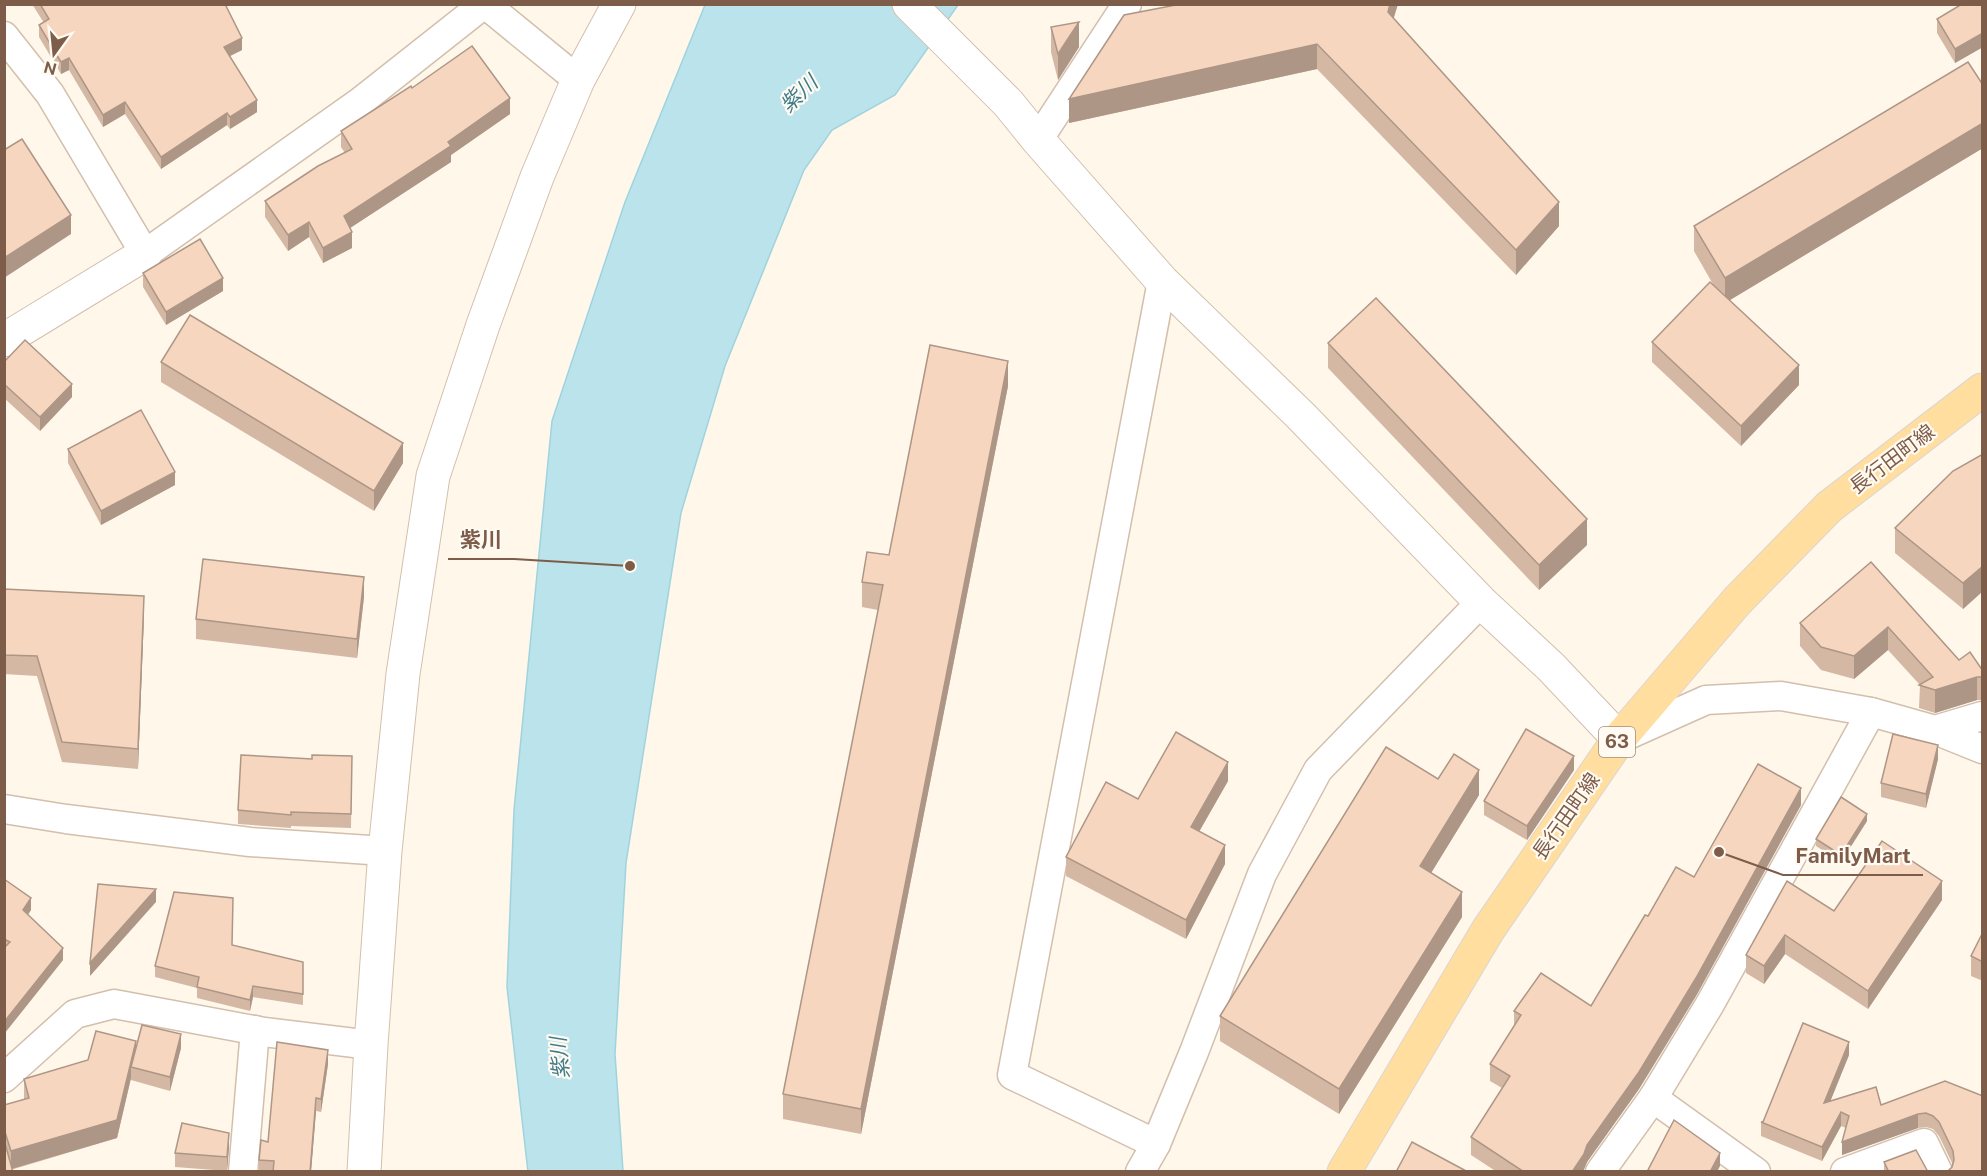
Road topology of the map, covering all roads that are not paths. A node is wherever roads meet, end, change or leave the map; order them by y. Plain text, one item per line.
1 (484, 4) edge
2 (619, 4) edge
3 (909, 4) edge
4 (1127, 4) edge
5 (4, 36) edge
6 (578, 80) junction
7 (1038, 140) junction
8 (145, 254) junction
9 (1162, 280) junction
10 (4, 340) edge
11 (1983, 390) edge
12 (1481, 602) junction
13 (1871, 712) junction
14 (1983, 716) edge
15 (1935, 730) junction
16 (1620, 739) junction
17 (1983, 749) edge
18 (4, 809) edge
19 (385, 851) junction
20 (255, 1030) junction
21 (371, 1045) junction
22 (4, 1078) edge
23 (1653, 1098) junction
24 (1156, 1144) junction
25 (243, 1172) edge
26 (364, 1172) edge
27 (1140, 1172) edge
28 (1344, 1172) edge
29 (1600, 1172) edge
30 (1756, 1172) edge
31 (1845, 1172) edge
32 (1938, 1172) edge

1 - 6 street
1 - 8 street
2 - 6 street
3 - 7 street
4 - 7 street
5 - 8 street
6 - 19 street
7 - 9 street
8 - 10 street
9 - 12 street
9 - 24 street
11 - 16 main road, 長行田町線 / 63
12 - 16 street
12 - 24 street
13 - 15 street
13 - 16 street
13 - 23 street
14 - 15 street
15 - 17 street
16 - 28 main road, 長行田町線 / 63
18 - 19 street
19 - 21 street
20 - 21 street
20 - 22 street
20 - 25 street
21 - 26 street
23 - 29 street
23 - 30 street
24 - 27 street
31 - 32 street

